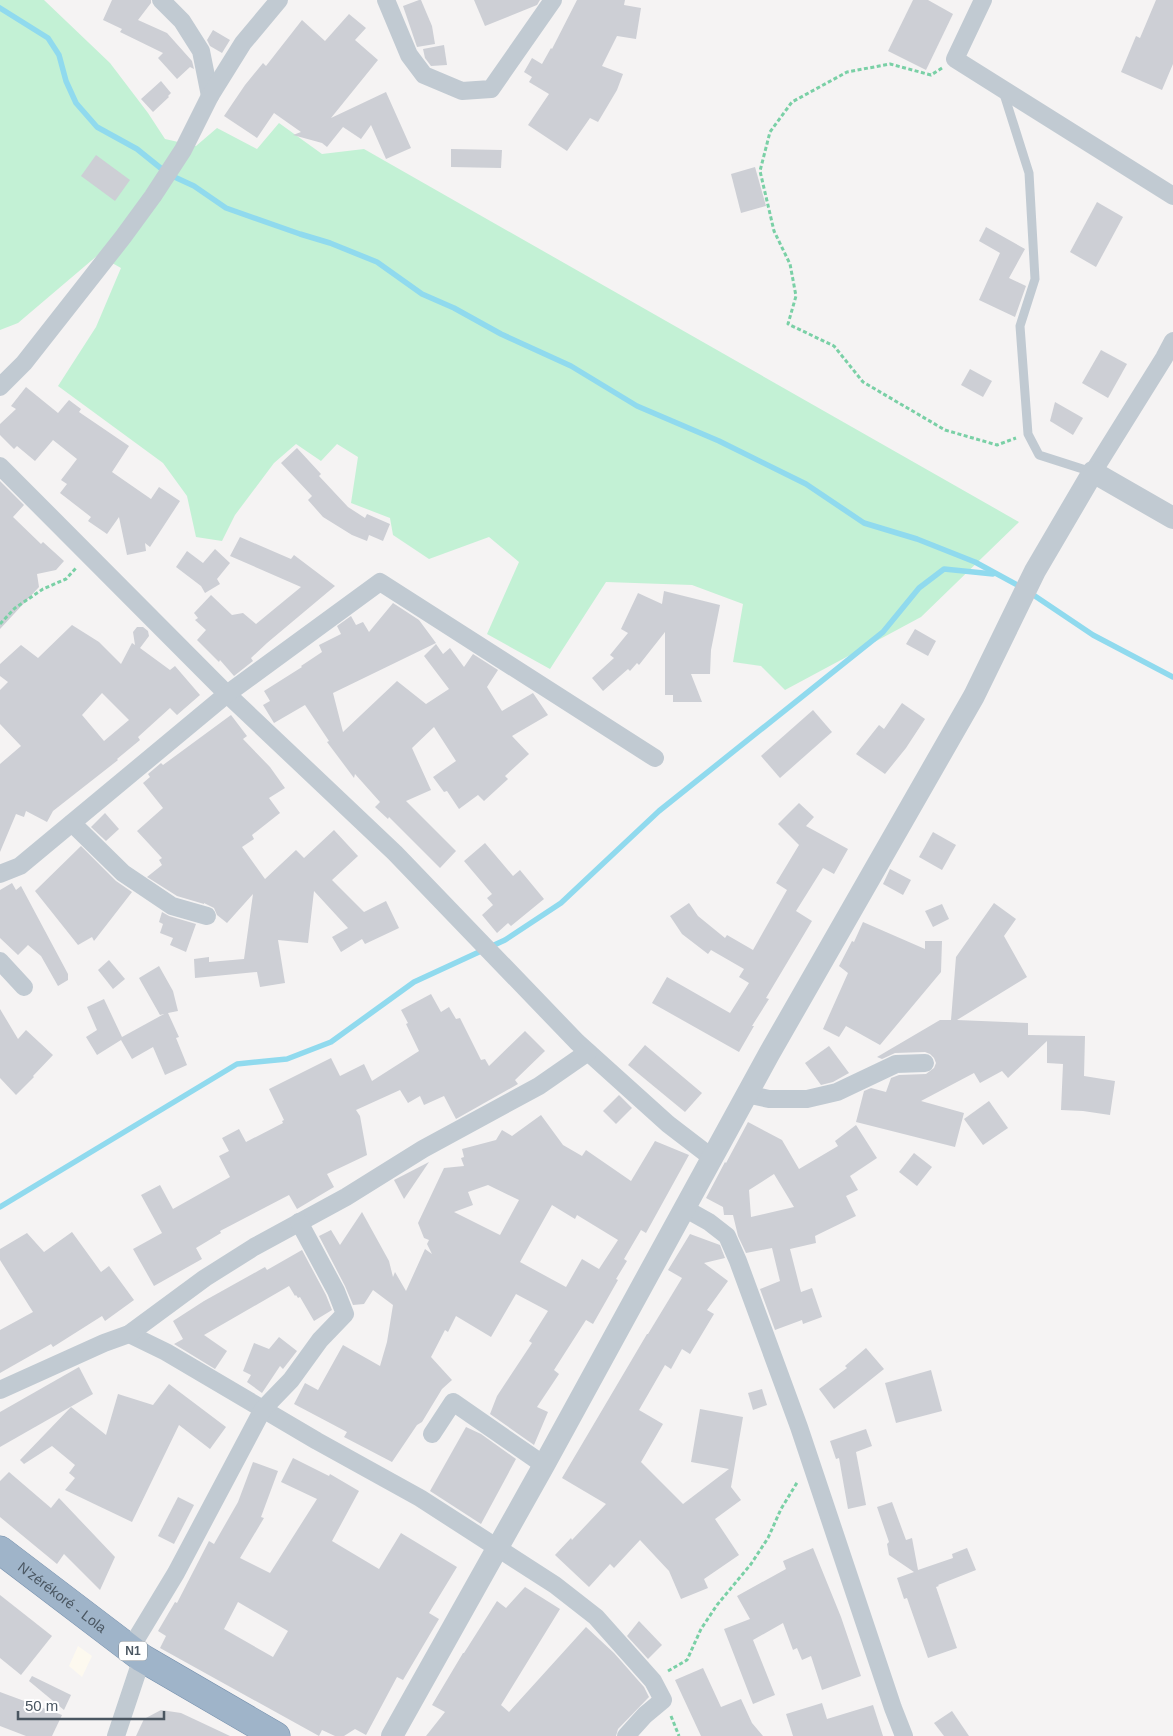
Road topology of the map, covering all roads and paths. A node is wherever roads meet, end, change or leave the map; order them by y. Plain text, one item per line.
1 (160, 0) edge
2 (279, 0) edge
3 (386, 0) edge
4 (553, 0) edge
5 (983, 0) edge
6 (954, 59) junction
7 (1002, 89) junction
8 (210, 96) junction
9 (1173, 196) edge
10 (1173, 341) edge
11 (0, 387) edge
12 (1028, 434) junction
13 (0, 466) edge
14 (1093, 472) junction
15 (1173, 518) edge
16 (89, 555) junction
17 (0, 624) edge
18 (228, 694) junction
19 (655, 758) dead end
20 (72, 823) junction
21 (0, 874) edge
22 (207, 916) dead end
23 (0, 961) edge
24 (24, 987) dead end
25 (588, 1052) junction
26 (925, 1063) dead end
27 (746, 1094) junction
28 (712, 1157) junction
29 (684, 1208) junction
30 (299, 1222) junction
31 (129, 1334) junction
32 (0, 1390) edge
33 (263, 1409) junction
34 (432, 1434) dead end
35 (810, 1461) junction
36 (544, 1465) junction
37 (498, 1548) junction
38 (0, 1550) edge
39 (136, 1654) junction
40 (653, 1681) junction
41 (116, 1736) edge
42 (276, 1736) edge
43 (392, 1736) edge
44 (626, 1736) edge
45 (904, 1736) edge

1 - 8 street
2 - 8 street
3 - 4 street
5 - 6 street
6 - 7 street
6 - 12 path
7 - 9 street
7 - 12 lane
8 - 11 street
10 - 14 street
12 - 14 lane
13 - 16 street
14 - 15 street
14 - 27 street
16 - 17 path
16 - 18 street
18 - 19 street
18 - 20 street
18 - 25 street
20 - 21 street
20 - 22 street
23 - 24 street
25 - 28 street
25 - 30 street
26 - 27 street
27 - 28 street
28 - 29 street
29 - 35 street
29 - 36 street
30 - 31 street
30 - 33 street
31 - 32 street
31 - 33 street
33 - 37 street
33 - 39 street
34 - 36 street
35 - 40 path
35 - 45 street
36 - 37 street
37 - 40 street
37 - 43 street
38 - 39 highway, N'zérékoré - Lola / N1
39 - 41 street
39 - 42 highway, N'zérékoré - Lola / N1
40 - 44 street

